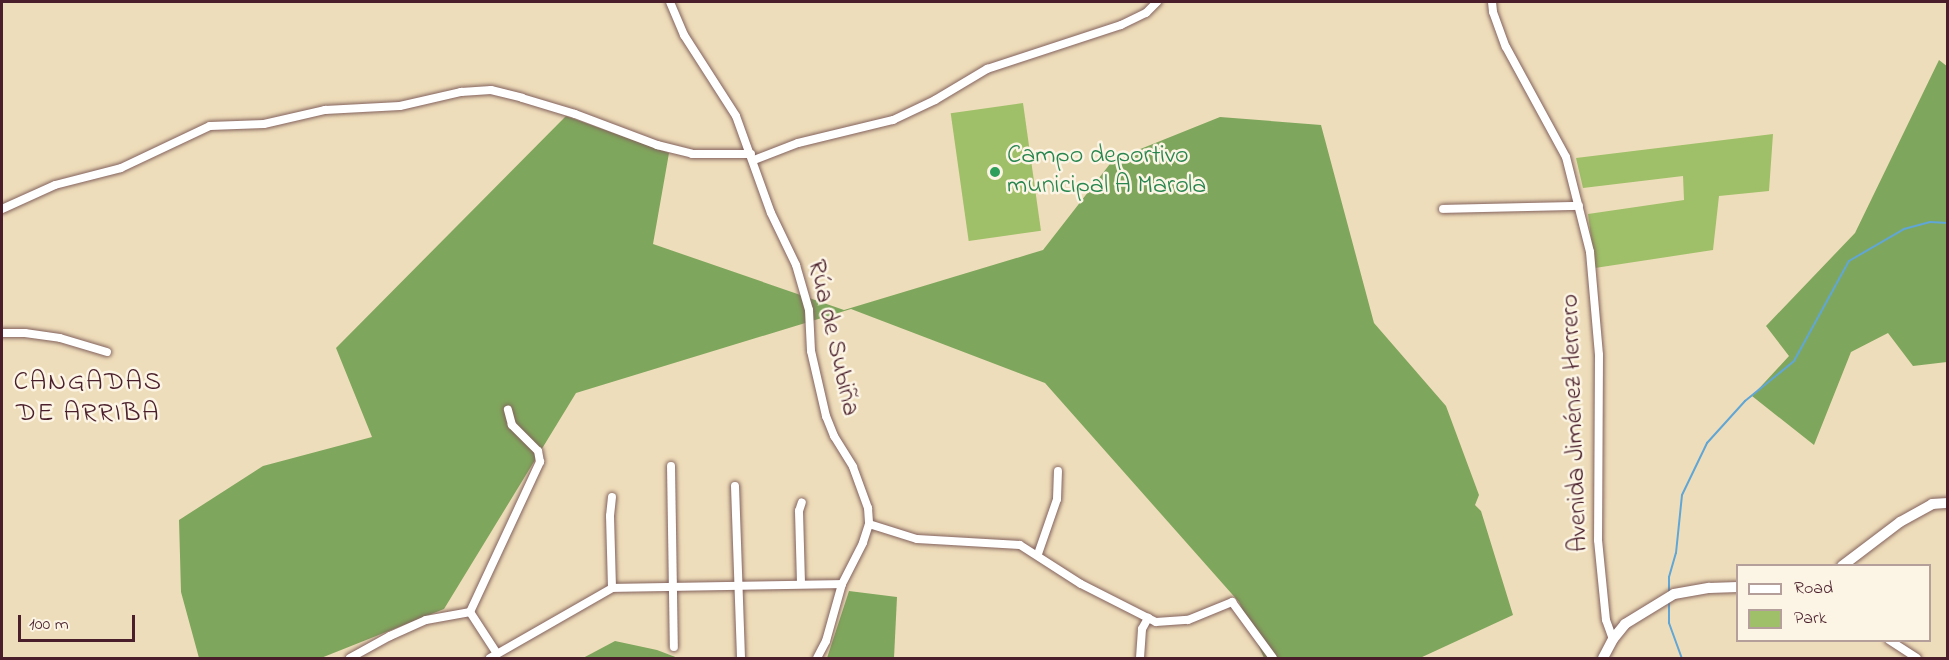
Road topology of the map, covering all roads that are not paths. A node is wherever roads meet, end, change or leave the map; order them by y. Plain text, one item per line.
1 (670, 2) edge
2 (1157, 2) edge
3 (1492, 2) edge
4 (752, 157) junction
5 (1579, 206) junction
6 (2, 209) edge
7 (1443, 209) dead end
8 (2, 333) edge
9 (107, 352) dead end
10 (508, 410) dead end
11 (671, 466) dead end
12 (1058, 471) dead end
13 (735, 486) dead end
14 (612, 497) dead end
15 (802, 502) dead end
16 (1947, 502) edge
17 (869, 524) junction
18 (1038, 554) junction
19 (1845, 564) edge
20 (801, 583) junction
21 (738, 584) junction
22 (842, 584) junction
23 (674, 587) junction
24 (1736, 587) edge
25 (612, 588) junction
26 (470, 612) junction
27 (1148, 618) junction
28 (1612, 639) junction
29 (1893, 642) edge
30 (674, 647) dead end
31 (493, 655) edge
32 (350, 658) edge
33 (741, 658) edge
34 (817, 658) edge
35 (1140, 658) edge
36 (1273, 658) edge
37 (1603, 658) edge
38 (1917, 658) edge

1 - 4 street, Rúa de Subiña
2 - 4 street
3 - 5 street, Avenida Jiménez Herrero
4 - 6 street
4 - 17 street, Rúa de Subiña
5 - 7 street
5 - 28 street, Avenida Jiménez Herrero
8 - 9 street
10 - 26 street
11 - 23 street
12 - 18 street
13 - 21 street
14 - 25 street
15 - 20 street
16 - 19 main road
17 - 18 street
17 - 22 street
18 - 27 street
20 - 21 street
20 - 22 street
21 - 23 street
21 - 33 street
22 - 34 street
23 - 25 street
23 - 30 street
24 - 28 main road
25 - 31 street
26 - 31 street
26 - 32 street
27 - 35 street
27 - 36 street
28 - 37 main road
29 - 38 street

